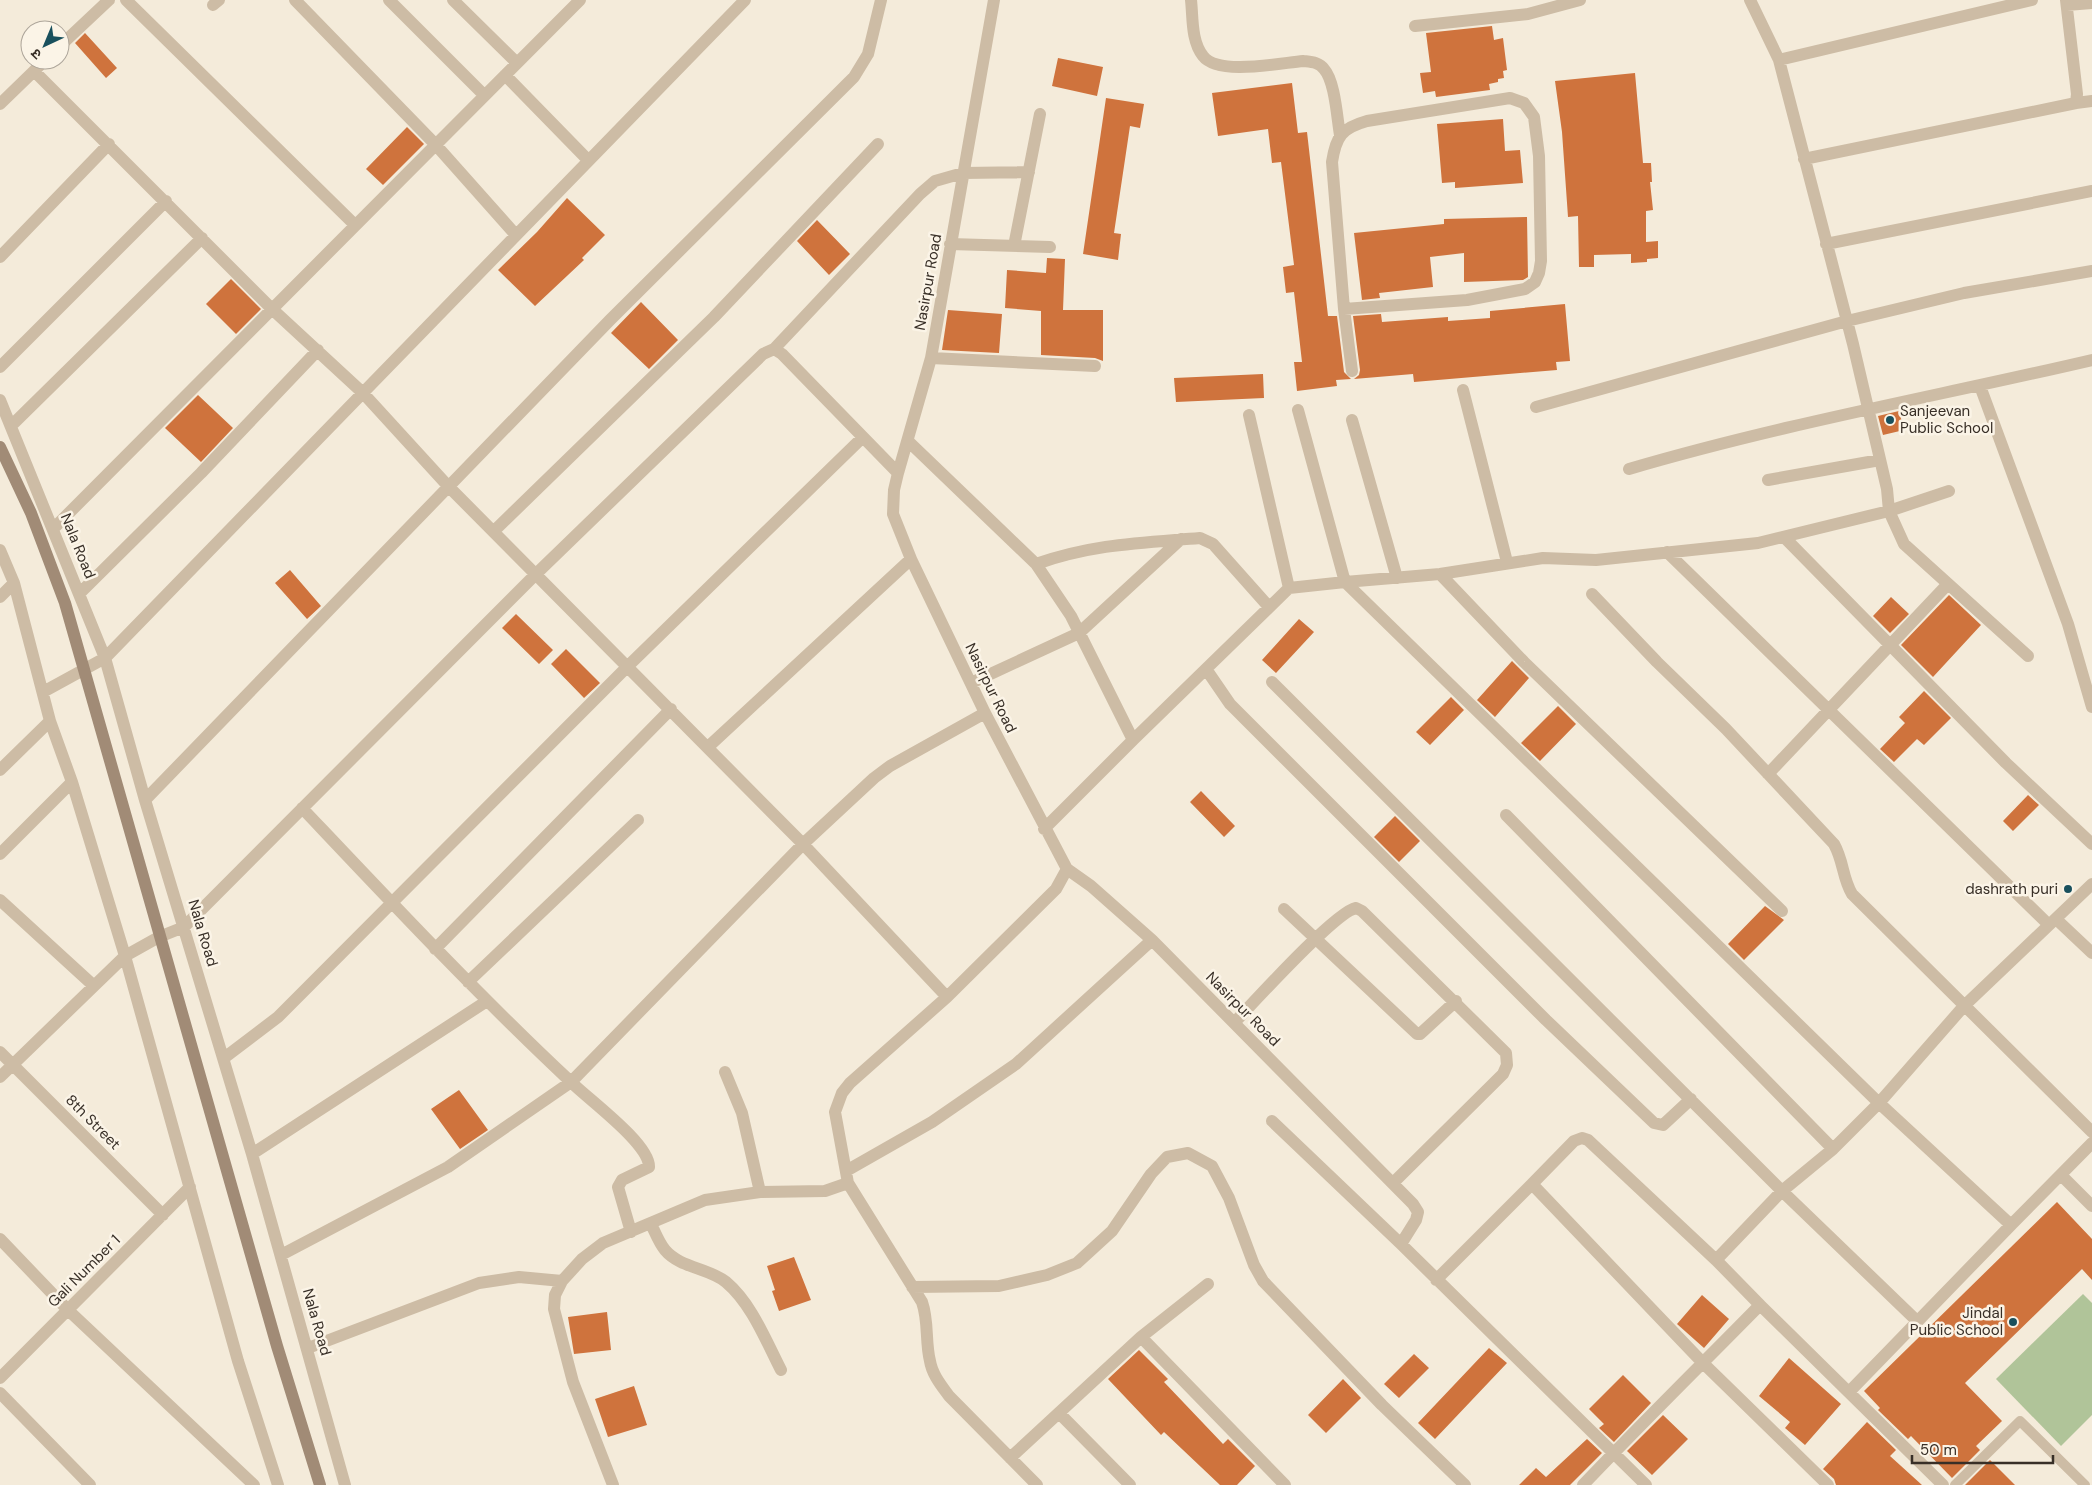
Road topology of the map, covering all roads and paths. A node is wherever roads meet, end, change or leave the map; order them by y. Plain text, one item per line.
1 (109, 0) edge
2 (126, 0) edge
3 (295, 0) edge
4 (389, 0) edge
5 (453, 0) edge
6 (580, 0) edge
7 (745, 0) edge
8 (881, 0) edge
9 (994, 0) edge
10 (1192, 0) edge
11 (1580, 0) edge
12 (1750, 0) edge
13 (2026, 1) edge
14 (2066, 2) edge
15 (2092, 3) edge
16 (1415, 26) dead end
17 (70, 37) edge
18 (1778, 60) junction
19 (516, 63) junction
20 (34, 71) joint
21 (505, 75) junction
22 (484, 95) junction
23 (2092, 101) edge
24 (2076, 103) junction
25 (0, 104) edge
26 (1040, 114) dead end
27 (1340, 135) junction
28 (109, 144) junction
29 (435, 144) junction
30 (878, 144) dead end
31 (1804, 159) junction
32 (588, 160) junction
33 (1029, 172) junction
34 (963, 173) junction
35 (2092, 191) edge
36 (166, 201) junction
37 (355, 226) junction
38 (515, 234) junction
39 (202, 238) junction
40 (950, 244) junction
41 (1826, 244) junction
42 (1014, 246) junction
43 (1050, 247) dead end
44 (0, 257) edge
45 (2092, 271) edge
46 (272, 308) junction
47 (1344, 309) junction
48 (1847, 321) junction
49 (774, 349) junction
50 (318, 350) junction
51 (931, 358) junction
52 (2092, 360) edge
53 (1095, 366) dead end
54 (0, 367) edge
55 (1352, 371) dead end
56 (1980, 386) junction
57 (1463, 390) dead end
58 (363, 393) junction
59 (0, 400) edge
60 (1536, 407) dead end
61 (1866, 409) junction
62 (1298, 410) dead end
63 (1249, 415) dead end
64 (1352, 420) dead end
65 (12, 425) junction
66 (862, 438) junction
67 (908, 441) junction
68 (0, 447) edge
69 (1880, 460) junction
70 (1629, 469) dead end
71 (898, 473) junction
72 (1768, 480) dead end
73 (448, 486) junction
74 (1950, 491) dead end
75 (1889, 511) junction
76 (53, 528) junction
77 (494, 531) junction
78 (1784, 537) junction
79 (1181, 539) junction
80 (0, 550) edge
81 (1667, 552) junction
82 (910, 559) junction
83 (1507, 562) junction
84 (1036, 564) junction
85 (536, 574) junction
86 (1440, 574) junction
87 (1397, 578) junction
88 (1345, 582) junction
89 (14, 583) junction
90 (1947, 585) junction
91 (1289, 588) junction
92 (80, 593) junction
93 (1592, 594) dead end
94 (0, 597) edge
95 (1269, 607) junction
96 (1080, 633) junction
97 (1891, 645) junction
98 (2028, 656) dead end
99 (105, 658) junction
100 (628, 666) junction
101 (84, 669) junction
102 (1206, 669) junction
103 (1272, 682) dead end
104 (971, 683) junction
105 (43, 692) junction
106 (2092, 706) edge
107 (671, 709) junction
108 (1827, 709) junction
109 (984, 713) junction
110 (50, 721) junction
111 (1133, 740) junction
112 (708, 747) junction
113 (0, 770) edge
114 (1768, 774) junction
115 (72, 782) junction
116 (145, 800) junction
117 (302, 808) junction
118 (1506, 815) dead end
119 (638, 820) dead end
120 (1044, 828) junction
121 (804, 844) junction
122 (2092, 844) edge
123 (0, 854) edge
124 (1067, 869) junction
125 (2092, 884) edge
126 (0, 900) edge
127 (393, 904) junction
128 (1284, 909) dead end
129 (1782, 911) dead end
130 (2052, 922) junction
131 (184, 927) junction
132 (159, 937) junction
133 (1315, 939) junction
134 (1152, 940) junction
135 (436, 949) junction
136 (2092, 954) edge
137 (125, 956) junction
138 (468, 982) junction
139 (94, 986) junction
140 (947, 996) junction
141 (487, 1000) junction
142 (1456, 1001) junction
143 (1964, 1006) junction
144 (1234, 1023) junction
145 (0, 1052) edge
146 (224, 1058) junction
147 (12, 1065) junction
148 (725, 1072) dead end
149 (0, 1077) edge
150 (571, 1082) junction
151 (1691, 1099) junction
152 (1879, 1103) junction
153 (1272, 1121) dead end
154 (2092, 1132) edge
155 (2092, 1143) edge
156 (1833, 1149) junction
157 (252, 1154) junction
158 (2062, 1176) junction
159 (847, 1177) junction
160 (1392, 1183) junction
161 (1532, 1184) junction
162 (190, 1187) junction
163 (760, 1192) junction
164 (1782, 1192) junction
165 (2092, 1206) edge
166 (163, 1215) junction
167 (650, 1224) junction
168 (2011, 1225) junction
169 (631, 1232) junction
170 (0, 1239) edge
171 (1401, 1244) junction
172 (280, 1255) junction
173 (1716, 1260) junction
174 (1436, 1280) junction
175 (562, 1281) junction
176 (1208, 1284) dead end
177 (912, 1286) junction
178 (1760, 1305) junction
179 (68, 1310) junction
180 (1917, 1321) junction
181 (1141, 1337) junction
182 (308, 1348) junction
183 (1703, 1362) junction
184 (781, 1370) dead end
185 (0, 1378) edge
186 (1850, 1391) junction
187 (0, 1393) edge
188 (1059, 1414) junction
189 (1613, 1453) junction
190 (1010, 1458) junction
191 (90, 1485) edge
192 (254, 1485) edge
193 (278, 1485) edge
194 (320, 1485) edge
195 (345, 1485) edge
196 (613, 1485) edge
197 (1037, 1485) edge
198 (1130, 1485) edge
199 (1285, 1485) edge
200 (1465, 1485) edge
201 (1583, 1485) edge
202 (1646, 1485) edge
203 (1828, 1485) edge
204 (1943, 1485) edge
205 (1956, 1485) edge
206 (2085, 1485) edge

1 - 17 street
2 - 37 street
3 - 29 street
4 - 22 street
5 - 19 street
6 - 19 street
7 - 32 street
8 - 73 street
9 - 34 street, Nasirpur Road
10 - 27 street
11 - 16 street
12 - 18 street
13 - 18 street
14 - 15 street
14 - 24 street
18 - 31 street
19 - 21 street
20 - 25 street
20 - 28 street
21 - 22 street
21 - 32 street
22 - 29 street
23 - 24 street
24 - 31 street
26 - 33 street
27 - 47 street
27 - 47 street
28 - 36 street
28 - 44 street
29 - 37 street
29 - 38 street
30 - 77 street
31 - 41 street
32 - 38 street
33 - 34 street
33 - 42 street
34 - 40 street, Nasirpur Road
34 - 49 street
35 - 41 street
36 - 39 street
36 - 54 street
37 - 46 street
38 - 58 street
39 - 46 street
39 - 65 street
40 - 42 street
40 - 51 street, Nasirpur Road
41 - 48 street
42 - 43 street
45 - 48 street
46 - 50 street
46 - 76 street
47 - 55 street
48 - 60 street
48 - 61 street
49 - 66 street
49 - 85 street
50 - 58 street
50 - 92 street
51 - 53 street
51 - 67 street, Nasirpur Road
52 - 56 street
56 - 61 street
56 - 106 street
57 - 83 street
58 - 73 street
58 - 99 street
59 - 65 street, Nala Road
61 - 69 street
61 - 70 street
62 - 88 street
63 - 91 street
64 - 87 street
65 - 76 street, Nala Road
66 - 71 street
66 - 100 street
67 - 71 street, Nasirpur Road
67 - 84 street
68 - 101 street
69 - 72 street
69 - 75 street
71 - 82 street, Nasirpur Road
73 - 77 street
73 - 116 street
74 - 75 street
75 - 78 street
75 - 90 street
76 - 92 street, Nala Road
77 - 85 street
78 - 81 street
78 - 97 street
79 - 84 street
79 - 95 street
79 - 96 street
80 - 89 street
81 - 83 street
81 - 108 street
82 - 104 street, Nasirpur Road
82 - 112 street
83 - 86 street
84 - 96 street
85 - 100 street
85 - 117 street
86 - 87 street
86 - 129 street
87 - 88 street
88 - 91 street
88 - 152 street
89 - 94 street
89 - 105 street
90 - 97 street
90 - 98 street
91 - 95 street
92 - 99 street, Nala Road
93 - 114 street
95 - 102 street
96 - 104 street
96 - 111 street
97 - 108 street
97 - 122 street
99 - 101 street
99 - 116 street, Nala Road
100 - 107 street
100 - 127 street
101 - 105 street
101 - 132 street
102 - 111 street
102 - 151 street
103 - 151 street
104 - 109 street, Nasirpur Road
105 - 110 street
107 - 112 street
107 - 135 street
108 - 114 street
108 - 130 street
109 - 120 street, Nasirpur Road
109 - 121 street
110 - 113 street
110 - 115 street
111 - 120 street
112 - 121 street
114 - 143 street
115 - 123 street
115 - 137 street
116 - 131 street, Nala Road
117 - 127 street
117 - 131 street
118 - 156 street
119 - 138 street
120 - 124 street, Nasirpur Road
121 - 140 street
121 - 150 street
124 - 134 street, Nasirpur Road
124 - 140 street
125 - 130 street
126 - 139 street
127 - 135 street
127 - 146 street
128 - 133 street
130 - 136 street
130 - 143 street
131 - 132 street
131 - 146 street, Nala Road
132 - 137 street
132 - 194 street
133 - 142 street
133 - 142 street
133 - 144 street
134 - 144 street, Nasirpur Road
134 - 159 street
135 - 138 street
137 - 139 street
137 - 162 street
138 - 141 street
139 - 147 street
140 - 159 street
141 - 150 street
141 - 157 street
142 - 160 street
143 - 152 street
143 - 154 street
144 - 160 street, Nasirpur Road
145 - 147 street, 8th Street
146 - 157 street, Nala Road
147 - 149 street
147 - 166 street, 8th Street
148 - 163 street
150 - 169 street
150 - 172 street
151 - 164 street
152 - 156 street
152 - 168 street
153 - 171 street
155 - 158 street
156 - 164 street
157 - 172 street, Nala Road
158 - 165 street
158 - 168 street
159 - 163 street
159 - 177 street
160 - 171 street, Nasirpur Road
161 - 173 street
161 - 174 street
161 - 183 street
162 - 166 street, Gali Number 1
162 - 193 street
163 - 167 street
164 - 173 street
164 - 180 street
166 - 179 street, Gali Number 1
167 - 169 street
167 - 184 street
168 - 180 street
169 - 175 street
170 - 179 street
171 - 174 street
172 - 182 street, Nala Road
173 - 178 street
174 - 189 street
175 - 182 street
175 - 196 street
176 - 181 street
177 - 190 street
177 - 200 street
178 - 183 street
178 - 186 street
179 - 185 street, Gali Number 1
179 - 192 street
180 - 186 street
181 - 188 street
181 - 199 street
182 - 195 street, Nala Road
183 - 189 street
183 - 203 street
186 - 204 street
187 - 191 street
188 - 190 street
188 - 198 street
189 - 201 street
189 - 202 street
190 - 197 street
205 - 206 lane

